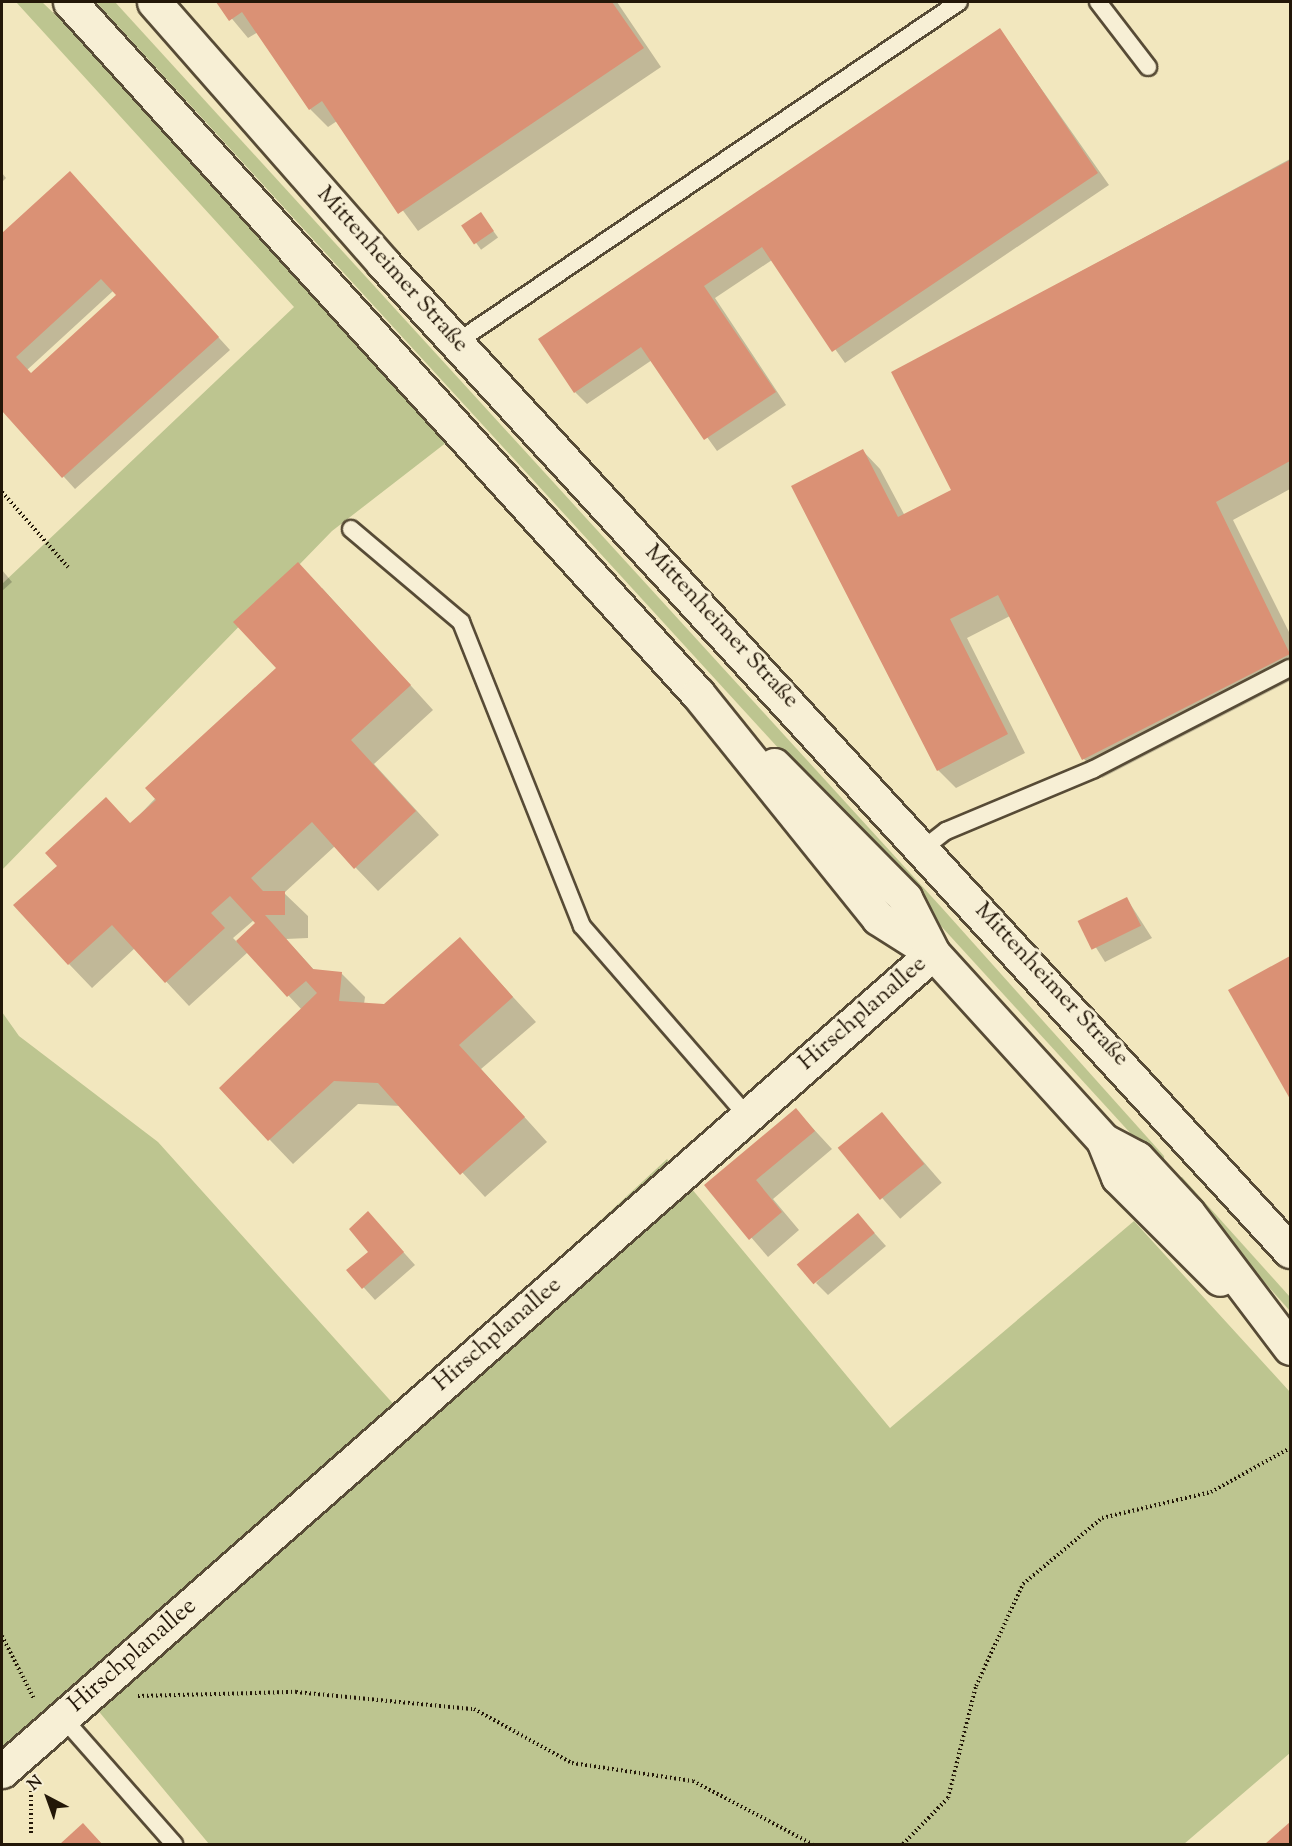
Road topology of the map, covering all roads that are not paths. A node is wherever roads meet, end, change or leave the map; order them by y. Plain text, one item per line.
1 (70, 2) edge
2 (154, 2) edge
3 (959, 2) edge
4 (1098, 2) edge
5 (1148, 67) dead end
6 (457, 342) junction
7 (351, 529) dead end
8 (1290, 668) edge
9 (924, 848) junction
10 (933, 953) junction
11 (747, 1116) junction
12 (1290, 1251) edge
13 (1280, 1336) edge
14 (56, 1723) junction
15 (2, 1771) edge
16 (174, 1845) edge

1 - 10 street
2 - 6 street, Mittenheimer Straße
3 - 6 lane
4 - 5 lane
6 - 9 street, Mittenheimer Straße
7 - 11 lane
8 - 9 lane
9 - 12 street, Mittenheimer Straße
10 - 11 street, Hirschplanallee
10 - 13 street
11 - 14 street, Hirschplanallee
14 - 15 street, Hirschplanallee
14 - 16 lane, Hirschplanallee

